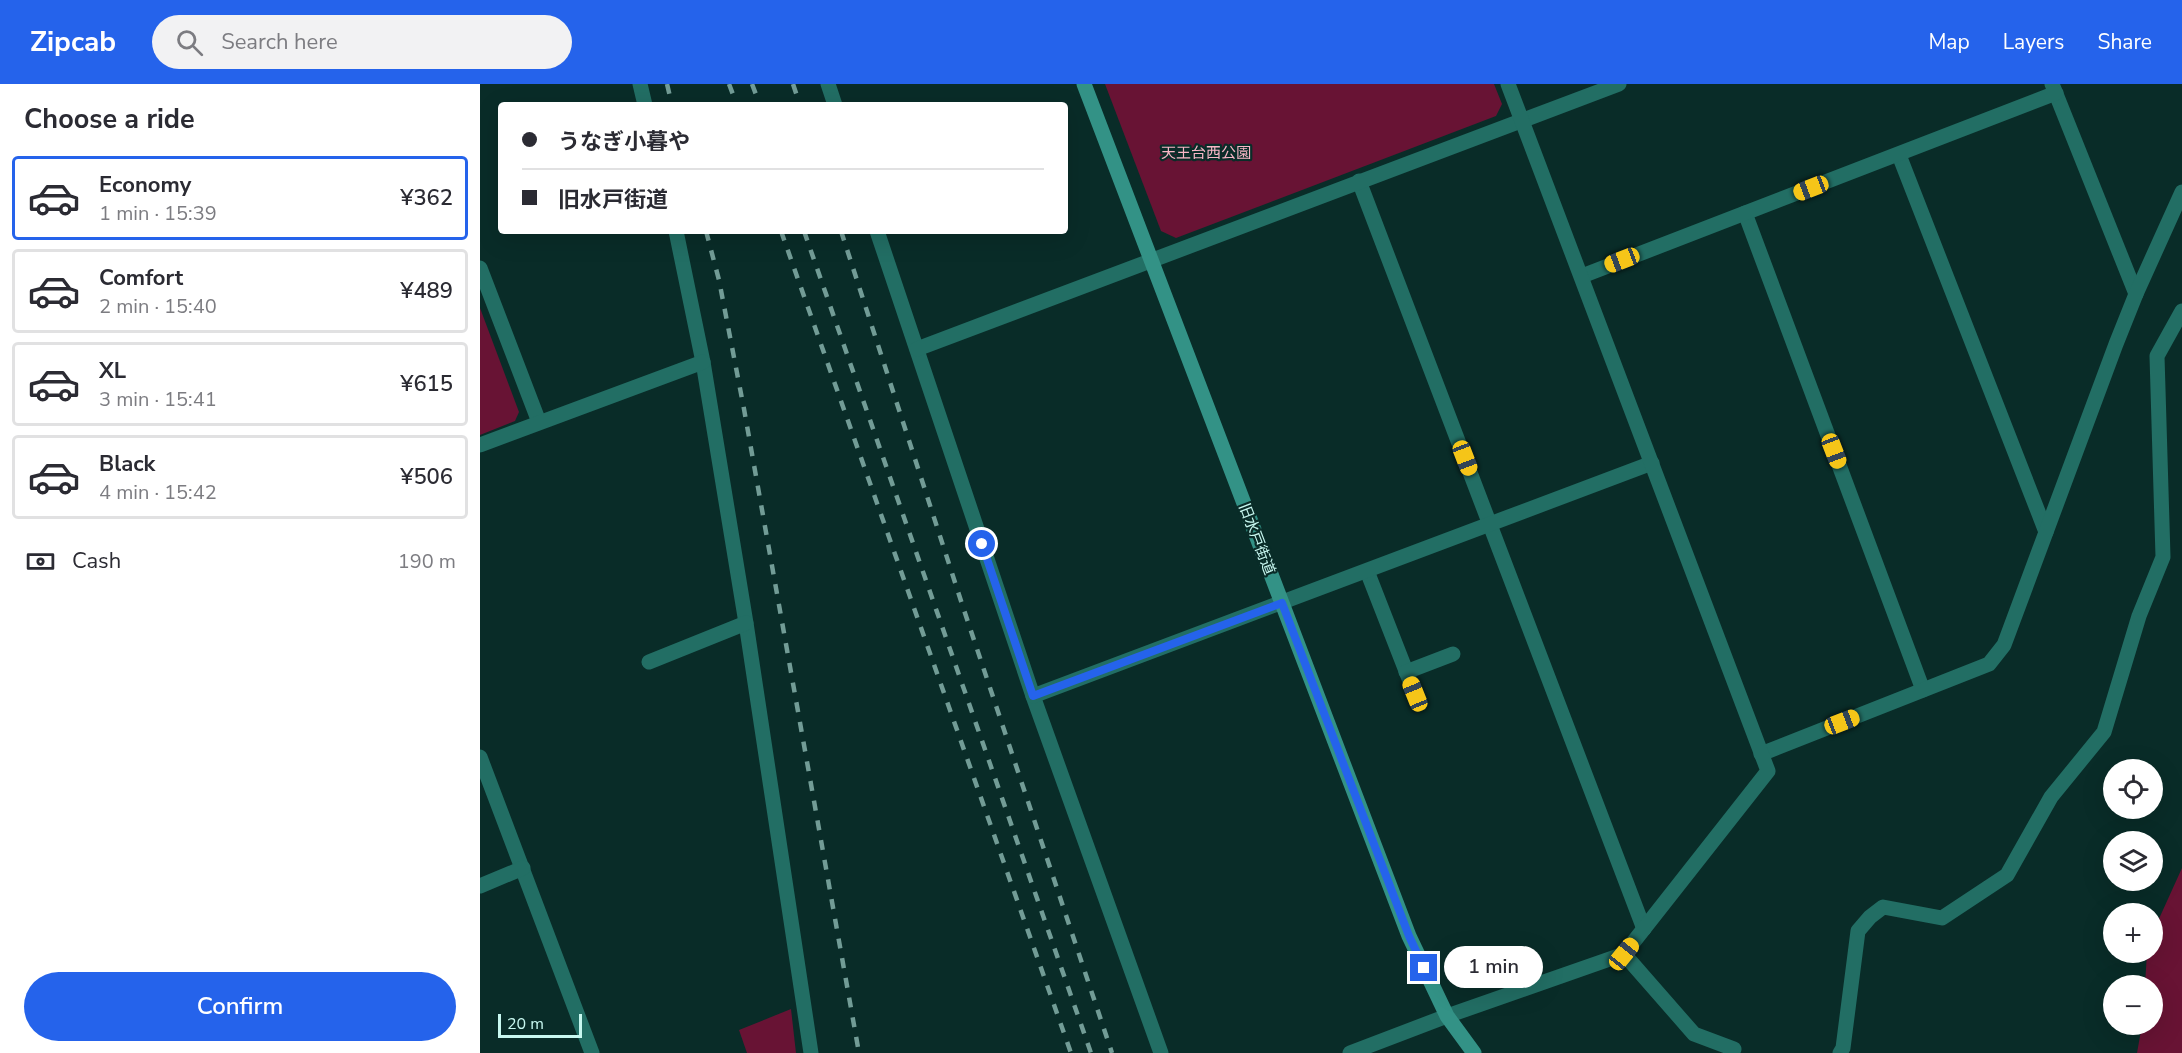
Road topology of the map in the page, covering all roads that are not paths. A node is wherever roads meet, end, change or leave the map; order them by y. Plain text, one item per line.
1 (640, 84) edge
2 (828, 84) edge
3 (1084, 84) edge
4 (1508, 84) edge
5 (1619, 84) edge
6 (2054, 89) edge
7 (644, 102) edge
8 (834, 102) edge
9 (1522, 121) junction
10 (1899, 155) junction
11 (1359, 181) junction
12 (2182, 194) edge
13 (1744, 213) junction
14 (677, 234) edge
15 (878, 234) edge
16 (1151, 261) junction
17 (480, 268) edge
18 (1582, 276) junction
19 (2136, 294) junction
20 (2182, 311) edge
21 (916, 349) junction
22 (703, 362) junction
23 (539, 422) junction
24 (480, 445) edge
25 (1653, 463) junction
26 (1490, 525) junction
27 (2046, 532) junction
28 (1367, 571) junction
29 (1282, 603) junction
30 (746, 623) junction
31 (1453, 654) dead end
32 (649, 662) dead end
33 (1406, 672) junction
34 (1923, 690) junction
35 (1415, 694) dead end
36 (1033, 696) junction
37 (1761, 754) junction
38 (480, 757) edge
39 (523, 868) junction
40 (480, 886) edge
41 (1644, 929) junction
42 (1624, 954) junction
43 (1447, 1016) junction
44 (1734, 1049) dead end
45 (592, 1053) edge
46 (811, 1053) edge
47 (1161, 1053) edge
48 (1350, 1053) edge
49 (1474, 1053) edge
50 (1840, 1053) edge

1 - 7 street
2 - 8 street
3 - 16 street, 旧水戸街道
4 - 9 street
5 - 9 street
6 - 10 street
6 - 19 street
9 - 11 street
9 - 18 street
10 - 13 street
10 - 27 street
11 - 16 street
11 - 26 street
12 - 19 street
13 - 18 street
13 - 34 street
14 - 22 street
15 - 21 street
16 - 21 street
16 - 29 street, 旧水戸街道
17 - 23 street
18 - 25 street
19 - 27 street
20 - 50 street
21 - 36 street
22 - 23 street
22 - 30 street
23 - 24 street
25 - 26 street
25 - 37 street
26 - 28 street
26 - 41 street
27 - 34 street
28 - 29 street
28 - 33 street
29 - 36 street
29 - 43 street, 旧水戸街道
30 - 32 street
30 - 46 street
31 - 33 street
33 - 35 street
34 - 37 street
36 - 47 street
37 - 41 street
38 - 39 street
39 - 40 street
39 - 45 street
41 - 42 street
42 - 43 street
42 - 44 street
43 - 48 street
43 - 49 street, 旧水戸街道

